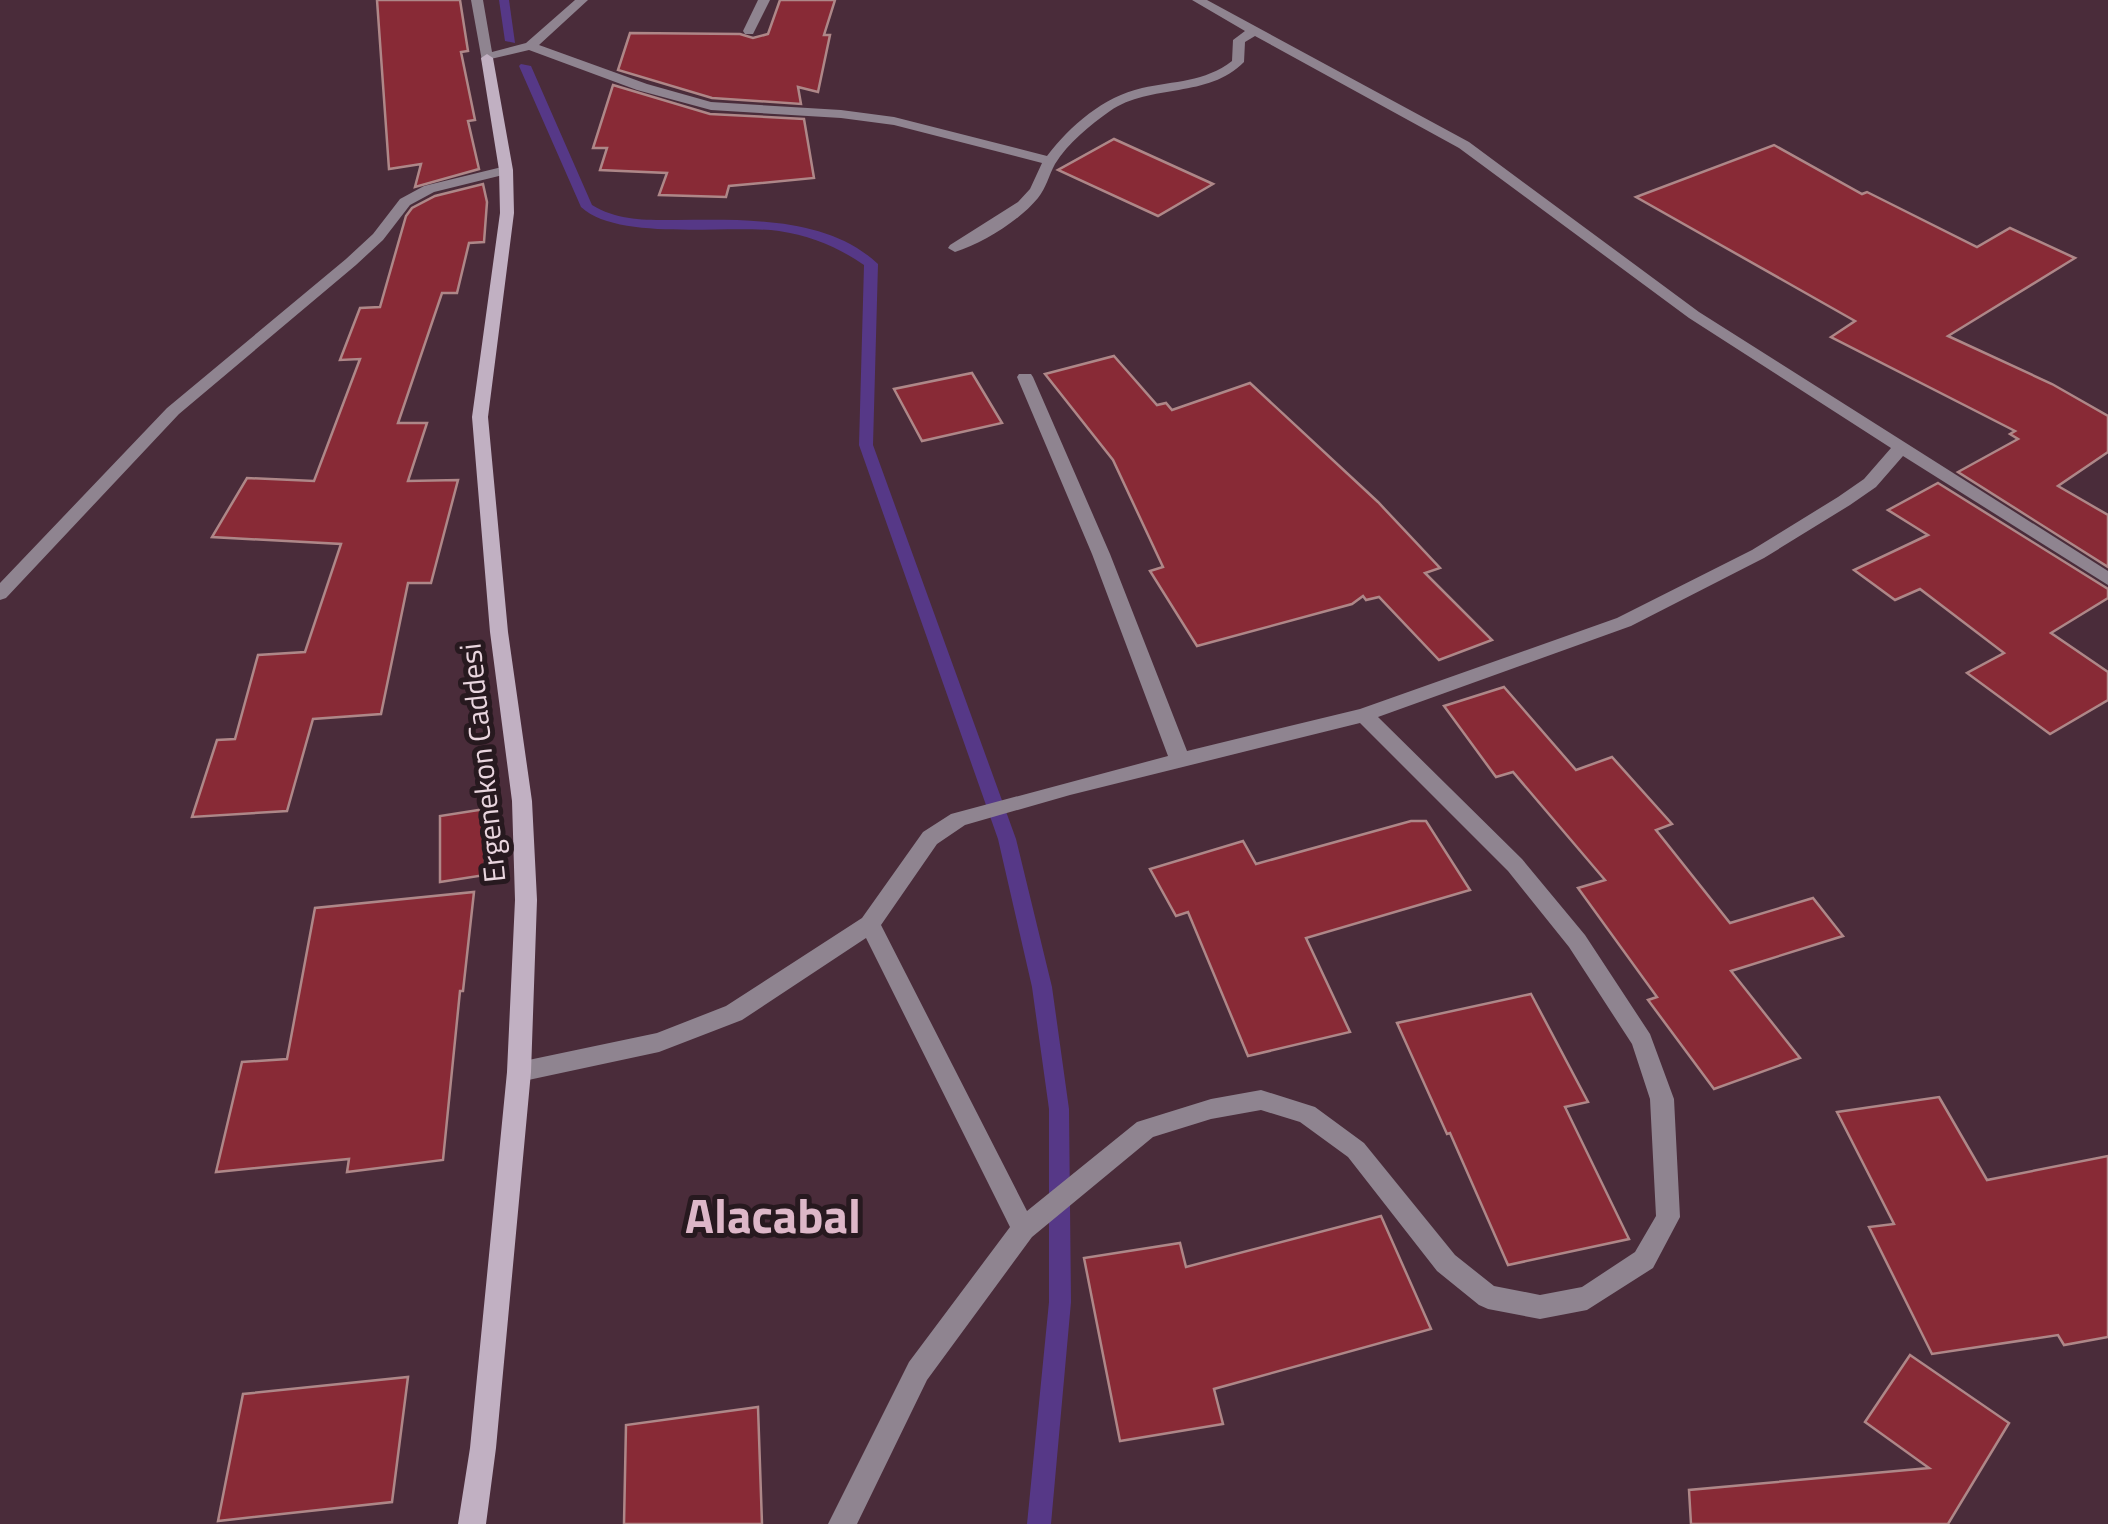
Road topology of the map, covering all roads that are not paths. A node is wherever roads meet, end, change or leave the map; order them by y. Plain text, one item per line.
1 (477, 0) edge
2 (582, 0) edge
3 (764, 0) edge
4 (1198, 0) edge
5 (1256, 30) junction
6 (749, 31) dead end
7 (530, 46) junction
8 (487, 58) junction
9 (1050, 161) junction
10 (506, 170) junction
11 (955, 248) dead end
12 (1025, 377) dead end
13 (1900, 447) junction
14 (2108, 579) edge
15 (0, 594) edge
16 (1364, 715) junction
17 (1180, 760) junction
18 (870, 924) junction
19 (519, 1072) junction
20 (1024, 1228) junction
21 (472, 1524) edge
22 (842, 1524) edge

1 - 8 street
2 - 7 street
3 - 6 street
4 - 5 street
5 - 9 street
5 - 13 street
7 - 8 street
7 - 9 street
8 - 10 street, Ergenekon Caddesi
9 - 11 street
10 - 15 street
10 - 19 street, Ergenekon Caddesi
12 - 17 street
13 - 14 street
13 - 16 street
16 - 17 street
16 - 20 street
17 - 18 street
18 - 19 street
18 - 20 street
19 - 21 street, Ergenekon Caddesi
20 - 22 street

